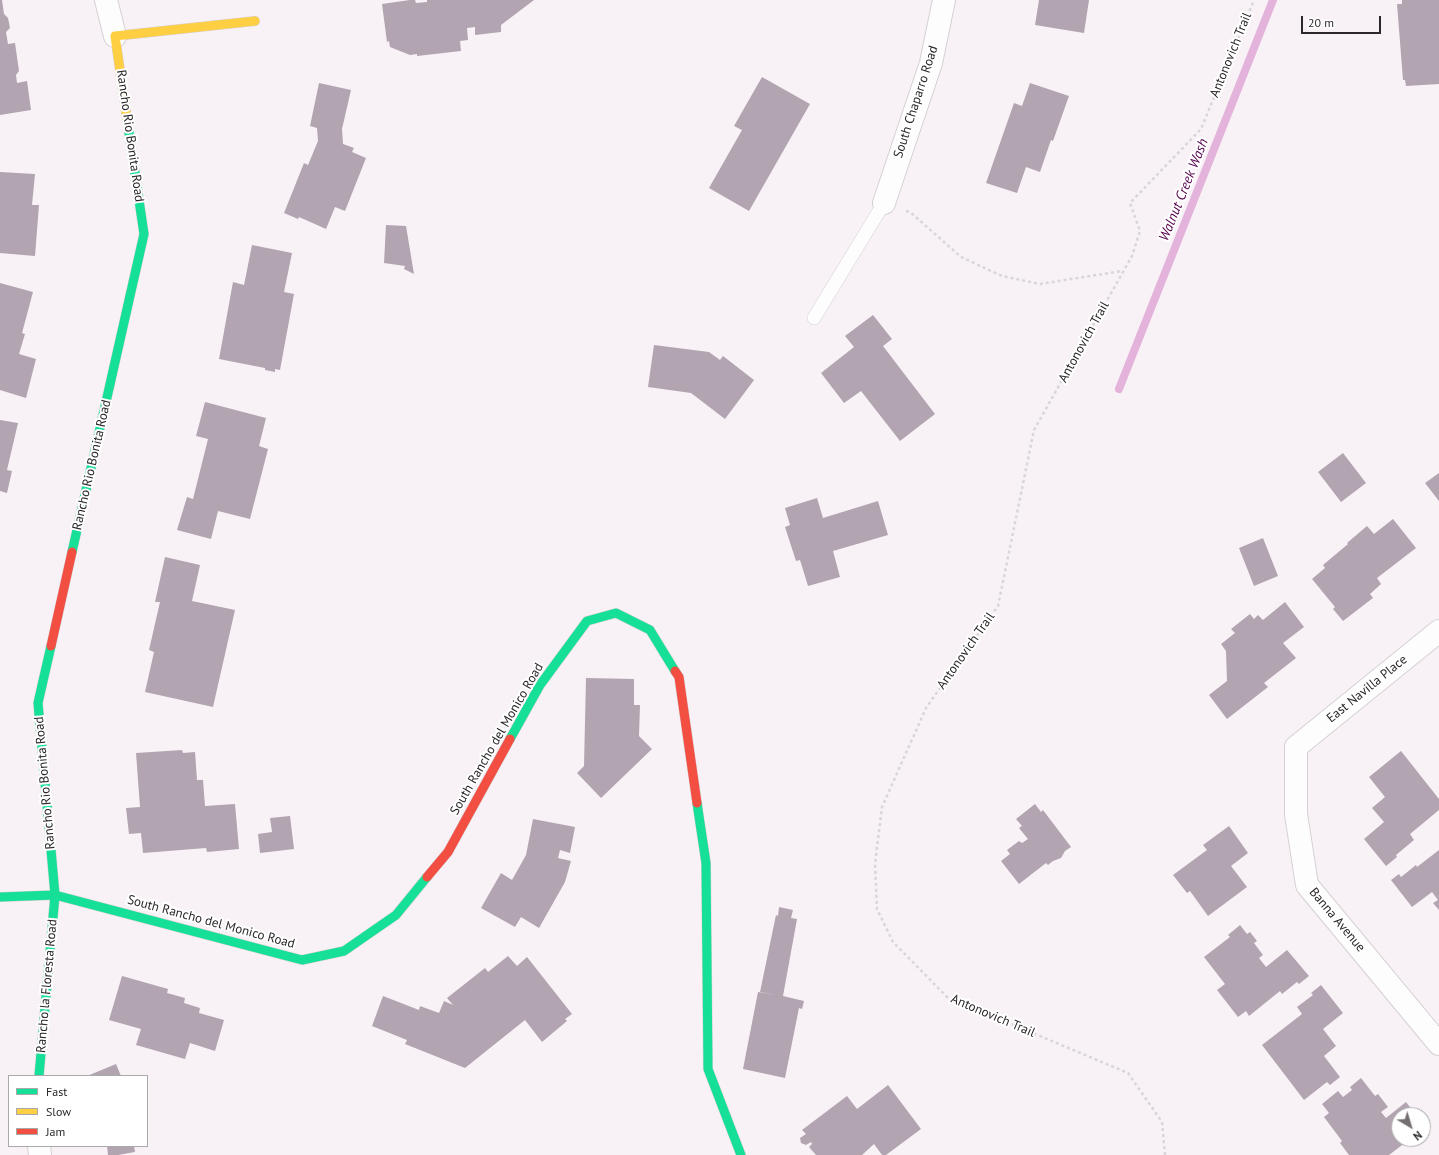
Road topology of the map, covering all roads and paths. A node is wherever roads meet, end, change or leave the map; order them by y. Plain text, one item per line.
1 (106, 0) edge
2 (944, 0) edge
3 (1254, 0) edge
4 (255, 21) dead end
5 (115, 36) junction
6 (884, 203) junction
7 (1123, 271) junction
8 (814, 318) dead end
9 (1439, 631) edge
10 (1296, 747) joint
11 (55, 895) junction
12 (0, 897) edge
13 (1439, 1044) edge
14 (39, 1075) edge
15 (741, 1155) edge
16 (1165, 1155) edge

1 - 5 street, Rancho Rio Bonita Road
2 - 6 street, South Chaparro Road
3 - 7 path, Antonovich Trail
4 - 5 street
5 - 11 street, Rancho Rio Bonita Road
6 - 7 path
6 - 8 lane
7 - 16 path, Antonovich Trail
9 - 10 street, East Navilla Place
10 - 13 street, Banna Avenue
11 - 12 street, South Rancho del Monico Road
11 - 14 street, Rancho la Floresta Road
11 - 15 street, South Rancho del Monico Road

